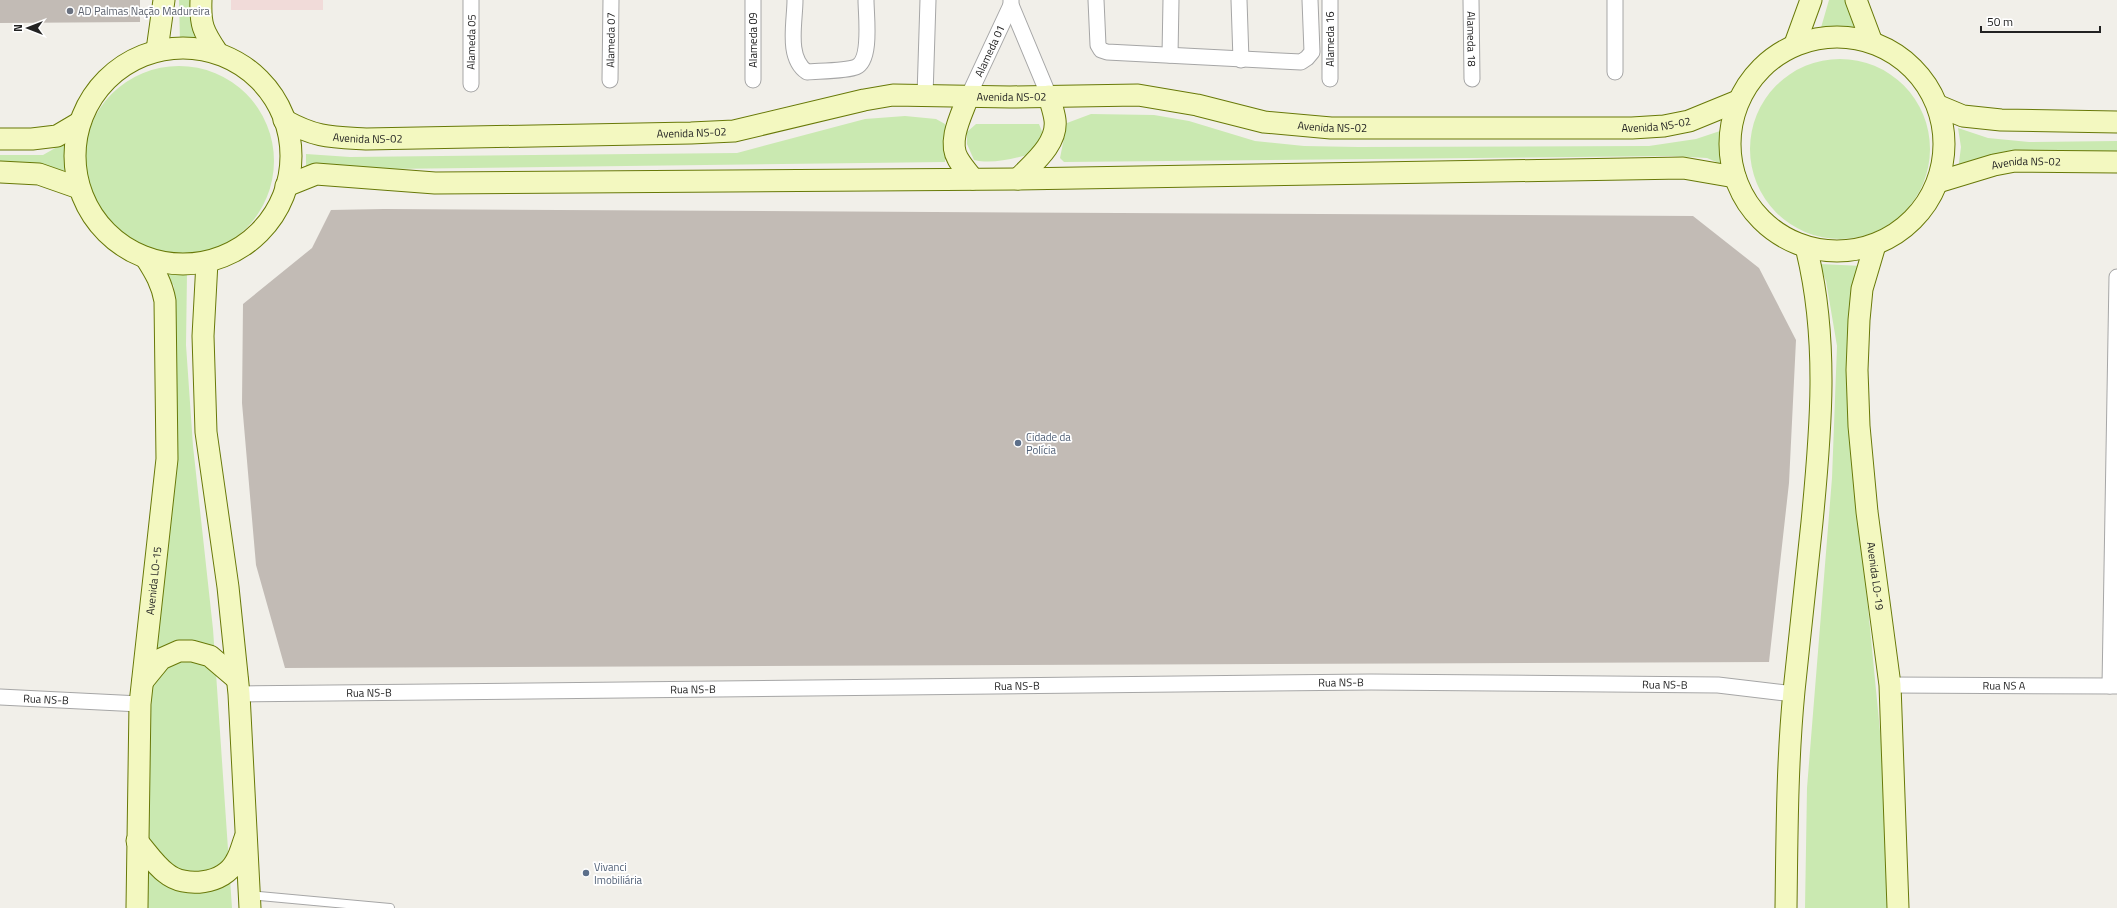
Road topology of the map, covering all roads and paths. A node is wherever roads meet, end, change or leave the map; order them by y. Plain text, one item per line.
1 (164, 0) edge
2 (201, 0) edge
3 (471, 0) edge
4 (611, 0) edge
5 (753, 0) edge
6 (796, 0) edge
7 (866, 0) edge
8 (928, 0) edge
9 (1096, 0) edge
10 (1171, 0) edge
11 (1239, 0) edge
12 (1310, 0) edge
13 (1330, 0) edge
14 (1471, 0) edge
15 (1615, 0) edge
16 (1811, 0) edge
17 (1856, 0) edge
18 (1011, 2) edge
19 (1871, 40) junction
20 (1795, 44) junction
21 (157, 50) junction
22 (217, 52) junction
23 (1170, 55) junction
24 (1241, 60) junction
25 (1615, 72) dead end
26 (1330, 79) dead end
27 (1472, 79) dead end
28 (610, 80) dead end
29 (753, 80) dead end
30 (471, 84) dead end
31 (925, 96) junction
32 (1049, 96) junction
33 (968, 97) junction
34 (1738, 101) junction
35 (1939, 106) junction
36 (284, 120) junction
37 (2117, 122) edge
38 (79, 123) junction
39 (0, 140) edge
40 (2117, 162) edge
41 (0, 172) edge
42 (1735, 176) junction
43 (973, 179) junction
44 (1018, 179) junction
45 (1938, 182) junction
46 (286, 186) junction
47 (79, 188) junction
48 (1876, 245) junction
49 (1806, 247) junction
50 (146, 258) junction
51 (207, 262) junction
52 (2117, 277) edge
53 (143, 681) junction
54 (1890, 685) junction
55 (238, 686) junction
56 (2113, 686) edge
57 (1794, 694) junction
58 (0, 697) edge
59 (140, 704) junction
60 (247, 832) junction
61 (137, 841) junction
62 (250, 901) edge
63 (137, 908) edge
64 (390, 908) edge
65 (1786, 908) edge
66 (1898, 908) edge

1 - 21 street
2 - 22 street
3 - 30 street, Alameda 05
4 - 28 street, Alameda 07
5 - 29 street, Alameda 09
6 - 7 street
8 - 31 street
9 - 23 street
10 - 23 street
11 - 24 street
12 - 24 street
13 - 26 street, Alameda 16
14 - 27 street, Alameda 18
15 - 25 street
16 - 20 street
17 - 19 street
18 - 32 street, Alameda 01
18 - 33 street, Alameda 01
19 - 20 street
19 - 35 street
20 - 34 street
21 - 22 street
21 - 38 street
22 - 36 street
23 - 24 street
31 - 33 street, Avenida NS-02
31 - 36 street, Avenida NS-02
32 - 33 street, Avenida NS-02
32 - 34 street, Avenida NS-02
32 - 44 street
33 - 43 street
34 - 42 street
35 - 37 street
35 - 45 street
36 - 46 street
38 - 39 street
38 - 47 street
40 - 45 street, Avenida NS-02
41 - 47 street
42 - 44 street
42 - 49 street
43 - 44 street
43 - 46 street
45 - 48 street
46 - 51 street
47 - 50 street
48 - 49 street
48 - 54 street, Avenida LO-19
49 - 57 street
50 - 51 street
50 - 53 street, Avenida LO-15
51 - 55 street
52 - 56 street
53 - 55 street
53 - 59 street, Avenida LO-15
54 - 56 street, Rua NS A
54 - 66 street, Avenida LO-19
55 - 57 street, Rua NS-B
55 - 60 street
57 - 65 street
58 - 59 street, Rua NS-B
59 - 61 street, Avenida LO-15
60 - 61 street
60 - 62 street
61 - 63 street, Avenida LO-15
62 - 64 lane

